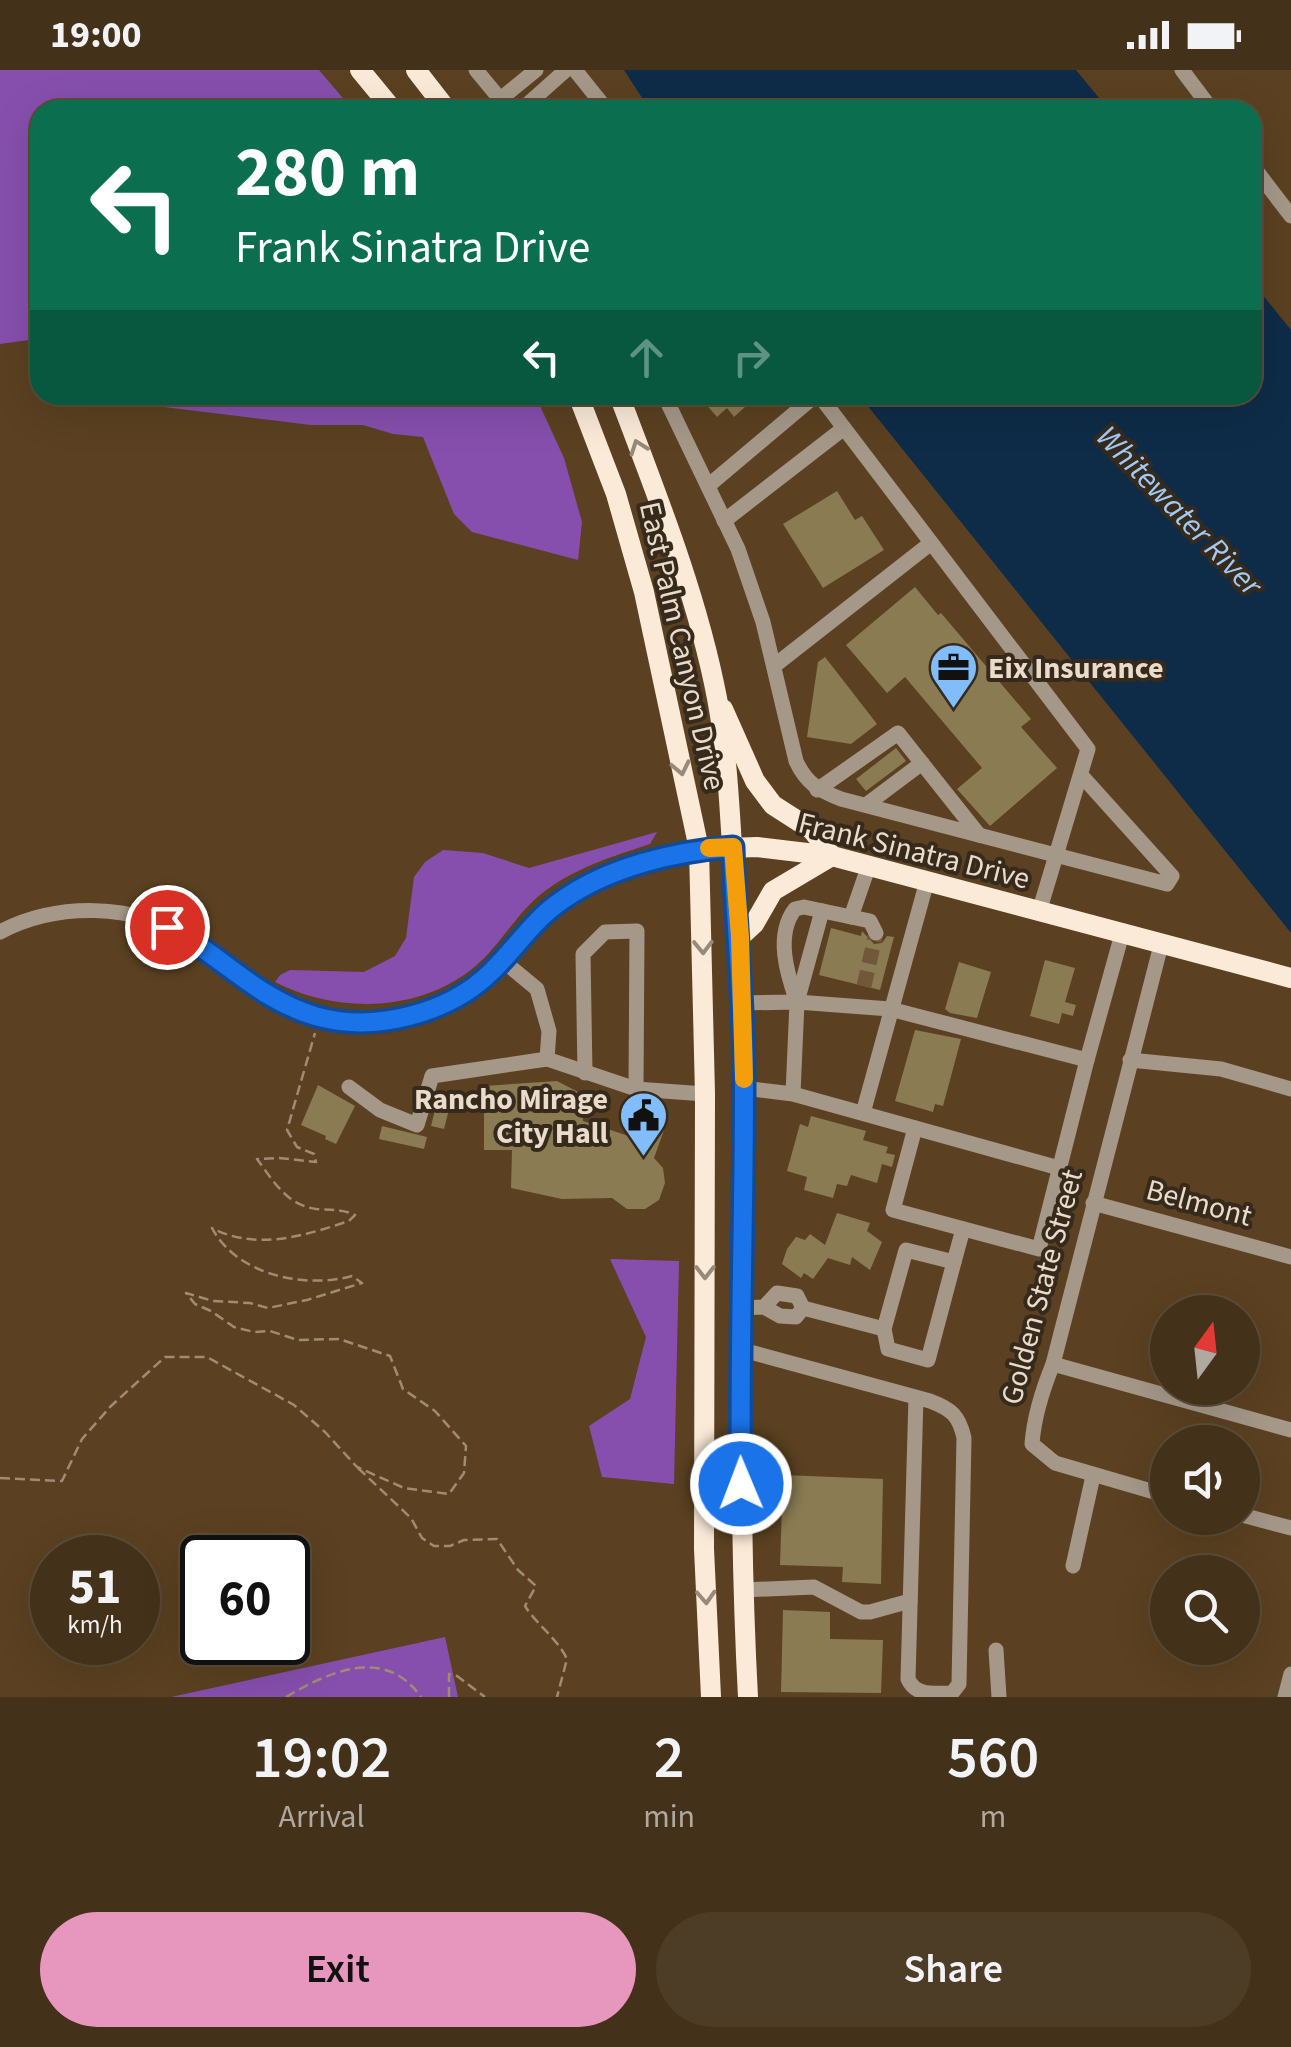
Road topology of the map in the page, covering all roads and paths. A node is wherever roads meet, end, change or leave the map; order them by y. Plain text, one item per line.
1 (360, 70) edge
2 (416, 70) edge
3 (476, 70) edge
4 (536, 70) edge
5 (566, 70) edge
6 (575, 70) edge
7 (1182, 70) edge
8 (385, 100) edge
9 (439, 100) edge
10 (491, 100) edge
11 (499, 100) edge
12 (532, 100) edge
13 (600, 100) edge
14 (1204, 100) edge
15 (1262, 178) edge
16 (1291, 216) edge
17 (582, 405) edge
18 (625, 405) edge
19 (669, 405) edge
20 (806, 405) edge
21 (826, 405) edge
22 (844, 428) junction
23 (708, 486) junction
24 (724, 521) junction
25 (931, 543) junction
26 (774, 666) junction
27 (717, 698) junction
28 (922, 763) junction
29 (1081, 776) junction
30 (818, 790) junction
31 (866, 805) junction
32 (979, 835) junction
33 (733, 847) junction
34 (699, 849) junction
35 (1056, 854) junction
36 (832, 856) junction
37 (869, 865) junction
38 (926, 881) junction
39 (822, 910) junction
40 (1040, 912) junction
41 (850, 917) junction
42 (0, 932) edge
43 (876, 932) dead end
44 (1122, 934) junction
45 (740, 937) junction
46 (1162, 945) junction
47 (502, 960) junction
48 (1291, 978) edge
49 (864, 986) tunnel mouth
50 (797, 1002) junction
51 (742, 1003) junction
52 (859, 1004) junction
53 (890, 1008) junction
54 (319, 1017) junction
55 (547, 1060) junction
56 (1087, 1060) junction
57 (1130, 1060) junction
58 (585, 1073) junction
59 (349, 1087) dead end
60 (744, 1088) junction
61 (636, 1089) junction
62 (1291, 1089) edge
63 (705, 1094) junction
64 (793, 1094) junction
65 (863, 1113) junction
66 (915, 1128) junction
67 (1059, 1168) junction
68 (1093, 1203) junction
69 (963, 1229) junction
70 (1291, 1257) edge
71 (954, 1262) junction
72 (740, 1308) junction
73 (884, 1330) junction
74 (739, 1349) junction
75 (1052, 1364) junction
76 (916, 1397) junction
77 (1291, 1430) edge
78 (357, 1467) junction
79 (1093, 1476) junction
80 (0, 1478) edge
81 (1150, 1491) edge
82 (1260, 1520) edge
83 (1291, 1528) edge
84 (1073, 1566) dead end
85 (744, 1590) junction
86 (910, 1601) junction
87 (996, 1650) dead end
88 (1291, 1674) edge
89 (286, 1697) edge
90 (421, 1697) edge
91 (450, 1697) edge
92 (485, 1697) edge
93 (557, 1697) edge
94 (711, 1697) edge
95 (748, 1697) edge
96 (999, 1697) edge
97 (1286, 1697) edge

1 - 8 main road
2 - 9 main road
3 - 10 street
4 - 11 street
5 - 12 street
6 - 13 street
7 - 14 street
15 - 16 street
17 -> 34 main road, East Palm Canyon Drive
27 -> 18 main road, East Palm Canyon Drive
19 - 23 street
20 - 23 street
21 - 22 street
22 - 24 street
22 - 25 street
23 - 24 street
24 - 26 street
25 - 26 street
25 - 29 street
26 - 30 street
27 - 33 main road, East Palm Canyon Drive
27 - 36 main road
28 - 30 street
28 - 31 street
28 - 32 street
29 - 35 street
29 - 35 street
30 - 31 street
31 - 32 street
32 - 35 street
33 - 34 main road, Frank Sinatra Drive
33 - 36 main road, Frank Sinatra Drive
33 - 45 main road, East Palm Canyon Drive
34 - 47 street, Frank Sinatra Drive
34 -> 63 main road, East Palm Canyon Drive
35 - 40 street
36 - 37 main road, Frank Sinatra Drive
36 - 45 main road
37 - 38 main road, Frank Sinatra Drive
37 - 41 street
38 - 40 main road, Frank Sinatra Drive
38 - 53 street
39 - 41 street
39 - 50 street
39 - 50 street
40 - 44 main road, Frank Sinatra Drive
41 - 43 street
42 - 54 street, Frank Sinatra Drive
44 - 46 main road, Frank Sinatra Drive
44 - 56 street
45 - 51 main road, East Palm Canyon Drive
46 - 48 main road, Frank Sinatra Drive
46 - 57 street, Golden State Street
47 - 54 street, Frank Sinatra Drive
47 - 55 street
49 - 52 street
50 - 51 street
50 - 52 street
50 - 64 street
51 - 60 main road, East Palm Canyon Drive
52 - 53 street
53 - 56 street
53 - 65 street
54 - 78 path
55 - 58 street
55 - 59 street
56 - 67 street
57 - 62 street
57 - 68 street, Golden State Street
58 - 61 street
58 - 61 street
60 - 64 street
60 - 72 main road, East Palm Canyon Drive
61 - 63 street
63 -> 94 main road, East Palm Canyon Drive
64 - 65 street
65 - 66 street
66 - 67 street
66 - 69 street
67 - 69 street
68 - 70 street, Belmont
68 - 75 street, Golden State Street
69 - 71 street
71 - 73 street
71 - 73 street
72 - 73 street
72 - 74 main road, East Palm Canyon Drive
74 - 76 street
74 - 85 main road, East Palm Canyon Drive
75 - 77 street
75 - 79 street, Golden State Street
76 - 86 street
76 - 86 street
78 - 80 path
78 - 93 path
79 - 81 street, Golden State Street
79 - 84 street
82 - 83 street
85 - 86 street
85 - 95 main road, East Palm Canyon Drive
87 - 96 street
88 - 97 street
89 - 90 path
91 - 92 path

